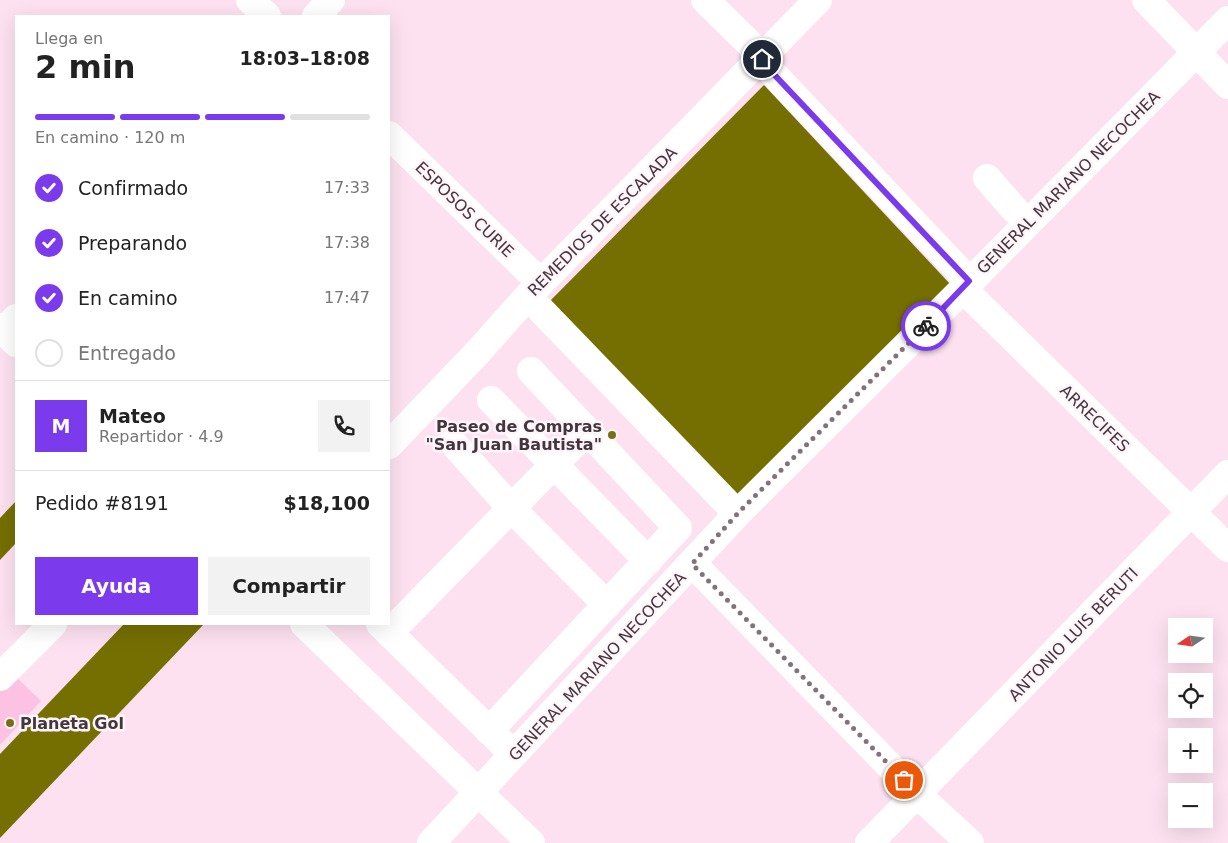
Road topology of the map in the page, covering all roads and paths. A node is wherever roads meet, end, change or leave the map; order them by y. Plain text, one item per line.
1 (250, 0) edge
2 (331, 0) edge
3 (705, 0) edge
4 (818, 0) edge
5 (1146, 0) edge
6 (266, 15) edge
7 (317, 15) edge
8 (1228, 20) edge
9 (1196, 53) junction
10 (762, 59) junction
11 (1228, 85) edge
12 (390, 136) edge
13 (987, 178) dead end
14 (1015, 210) dead end
15 (541, 283) junction
16 (966, 285) junction
17 (541, 310) dead end
18 (531, 371) dead end
19 (491, 400) dead end
20 (587, 432) junction
21 (453, 443) dead end
22 (390, 444) edge
23 (554, 464) junction
24 (1228, 474) edge
25 (731, 507) dead end
26 (511, 508) junction
27 (1191, 512) junction
28 (1228, 548) edge
29 (648, 561) junction
30 (692, 564) junction
31 (607, 605) junction
32 (390, 623) edge
33 (52, 625) edge
34 (305, 625) edge
35 (385, 628) edge
36 (0, 678) edge
37 (479, 792) junction
38 (917, 794) junction
39 (431, 843) edge
40 (531, 843) edge
41 (869, 843) edge
42 (970, 843) edge

1 - 6 street
2 - 7 street
3 - 10 street, ARRECIFES
4 - 10 street, REMEDIOS DE ESCALADA
5 - 9 street
8 - 9 street, GENERAL MARIANO NECOCHEA
9 - 11 street
9 - 16 street, GENERAL MARIANO NECOCHEA
10 - 15 street, REMEDIOS DE ESCALADA
10 - 16 street, ARRECIFES
12 - 15 street, ESPOSOS CURIE
13 - 14 street
15 - 22 street, REMEDIOS DE ESCALADA
16 - 27 street, ARRECIFES
16 - 30 street, GENERAL MARIANO NECOCHEA
17 - 25 street
18 - 20 street
19 - 23 street
20 - 23 street
20 - 29 street
21 - 26 street
23 - 26 street
23 - 29 street
24 - 27 street, ANTONIO LUIS BERUTI
26 - 31 street
26 - 32 street
27 - 28 street, ARRECIFES
27 - 38 street, ANTONIO LUIS BERUTI
29 - 31 street
30 - 37 street, GENERAL MARIANO NECOCHEA
30 - 38 street
31 - 35 street
33 - 36 street
34 - 37 street
37 - 39 street, GENERAL MARIANO NECOCHEA
37 - 40 street
38 - 41 street, ANTONIO LUIS BERUTI
38 - 42 street

